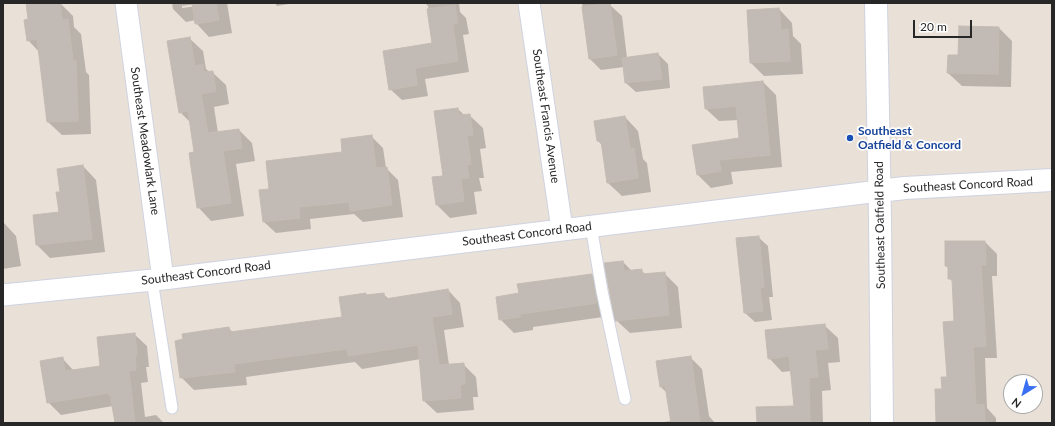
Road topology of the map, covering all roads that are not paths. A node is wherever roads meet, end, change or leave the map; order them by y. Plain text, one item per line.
1 (126, 3) edge
2 (529, 3) edge
3 (876, 3) edge
4 (1052, 180) edge
5 (879, 192) junction
6 (591, 226) junction
7 (562, 229) junction
8 (158, 279) junction
9 (3, 295) edge
10 (625, 400) dead end
11 (172, 408) dead end
12 (882, 423) edge

1 - 8 street, Southeast Meadowlark Lane
2 - 7 street, Southeast Francis Avenue
3 - 5 main road, Southeast Oatfield Road
4 - 5 main road, Southeast Concord Road
5 - 6 street, Southeast Concord Road
5 - 12 main road, Southeast Oatfield Road
6 - 7 street, Southeast Concord Road
6 - 10 lane
7 - 8 street, Southeast Concord Road
8 - 9 street, Southeast Concord Road
8 - 11 lane

